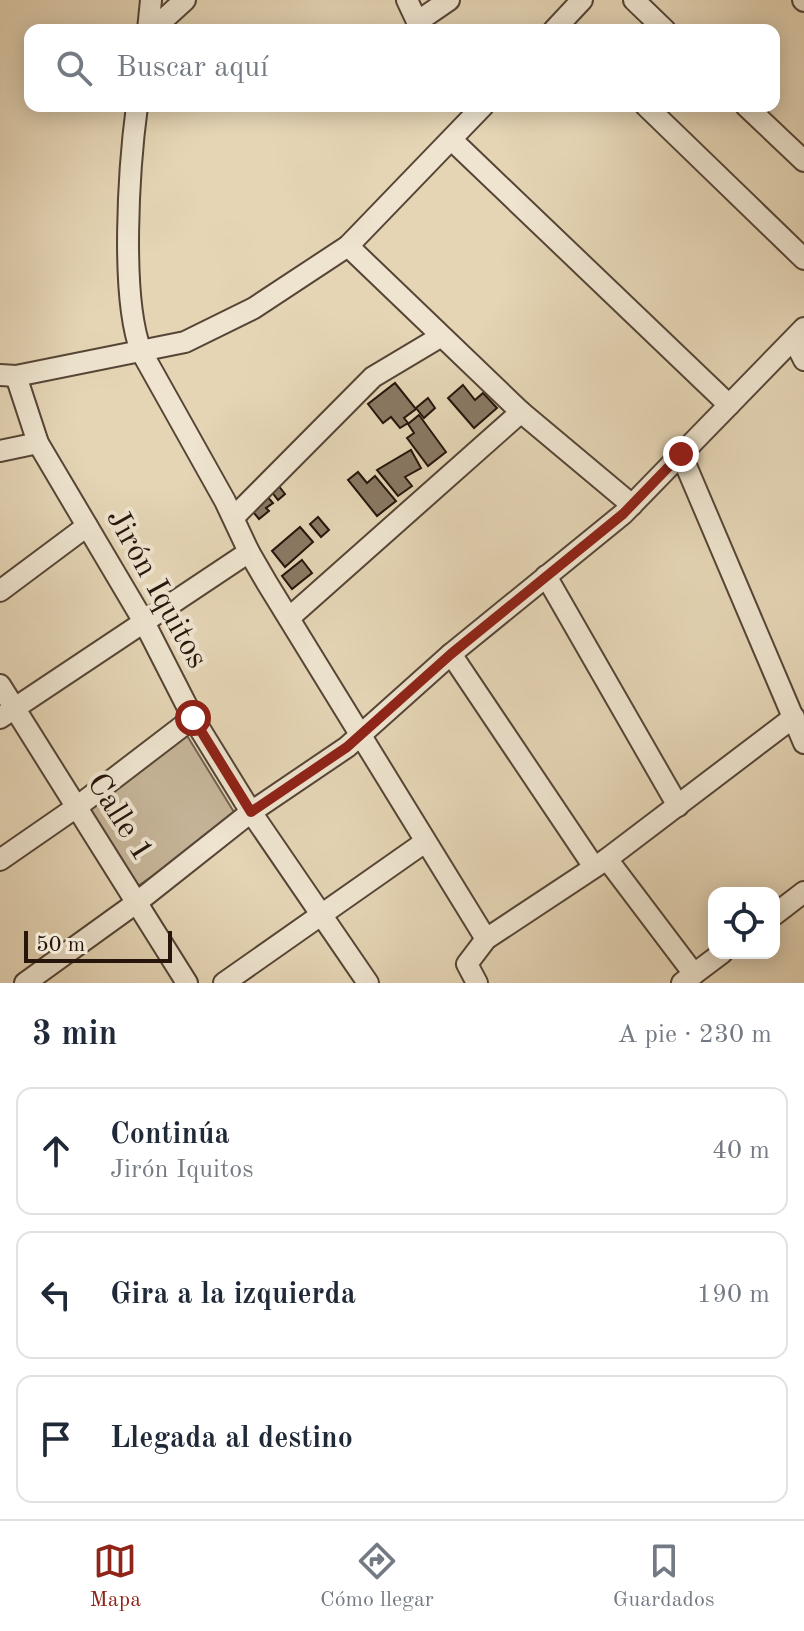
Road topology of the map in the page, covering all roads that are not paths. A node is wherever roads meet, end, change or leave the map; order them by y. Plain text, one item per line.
1 (151, 0) edge
2 (185, 0) edge
3 (407, 0) edge
4 (449, 0) edge
5 (582, 0) edge
6 (634, 0) edge
7 (150, 24) edge
8 (157, 24) edge
9 (418, 24) edge
10 (421, 24) edge
11 (564, 24) edge
12 (659, 24) edge
13 (137, 112) edge
14 (652, 112) edge
15 (752, 112) edge
16 (462, 115) edge
17 (452, 140) junction
18 (804, 161) edge
19 (348, 246) junction
20 (804, 259) edge
21 (799, 334) edge
22 (440, 337) junction
23 (141, 351) junction
24 (804, 360) edge
25 (8, 376) edge
26 (729, 405) junction
27 (521, 412) junction
28 (38, 443) junction
29 (0, 451) edge
30 (681, 454) junction
31 (632, 505) junction
32 (234, 517) junction
33 (87, 526) junction
34 (249, 552) junction
35 (546, 576) junction
36 (0, 591) edge
37 (289, 618) junction
38 (144, 622) junction
39 (451, 654) junction
40 (0, 685) edge
41 (7, 714) edge
42 (794, 717) junction
43 (193, 718) junction
44 (361, 735) junction
45 (804, 743) edge
46 (78, 806) junction
47 (678, 806) junction
48 (251, 812) junction
49 (425, 842) junction
50 (0, 860) edge
51 (601, 863) junction
52 (804, 892) edge
53 (136, 903) junction
54 (780, 910) edge
55 (320, 914) junction
56 (486, 939) junction
57 (714, 959) edge
58 (688, 978) edge
59 (25, 983) edge
60 (187, 983) edge
61 (224, 983) edge
62 (368, 983) edge
63 (477, 983) edge

1 - 7 street
2 - 8 street
3 - 9 street
4 - 10 street
5 - 11 street
6 - 12 street
13 - 23 street
14 - 20 street
15 - 18 street
16 - 17 street
17 - 19 street
17 - 26 street
19 - 22 street
19 - 23 street
21 - 24 street
21 - 26 street
22 - 27 street
22 - 32 street
23 - 25 street
23 - 32 street
25 - 28 street, Jirón Iquitos
26 - 30 street
27 - 31 street
27 - 37 street
28 - 29 street
28 - 33 street, Jirón Iquitos
30 - 31 street
30 - 42 street
31 - 35 street
32 - 34 street
33 - 36 street
33 - 38 street, Jirón Iquitos
34 - 37 street
34 - 38 street
35 - 39 street
35 - 47 street
37 - 44 street
38 - 41 street
38 - 43 street, Jirón Iquitos
39 - 44 street
39 - 51 street
40 - 41 street, Calle 1
41 - 46 street, Calle 1
42 - 45 street
42 - 47 street
43 - 46 street
43 - 48 street, Jirón Iquitos
44 - 48 street
44 - 49 street
46 - 50 street
46 - 53 street, Calle 1
47 - 51 street
48 - 53 street
48 - 55 street, Jirón Iquitos
49 - 55 street
49 - 56 street
51 - 56 street
51 - 58 street
52 - 54 street
53 - 59 street
53 - 60 street, Calle 1
55 - 61 street
55 - 62 street, Jirón Iquitos
56 - 63 street
57 - 58 street

